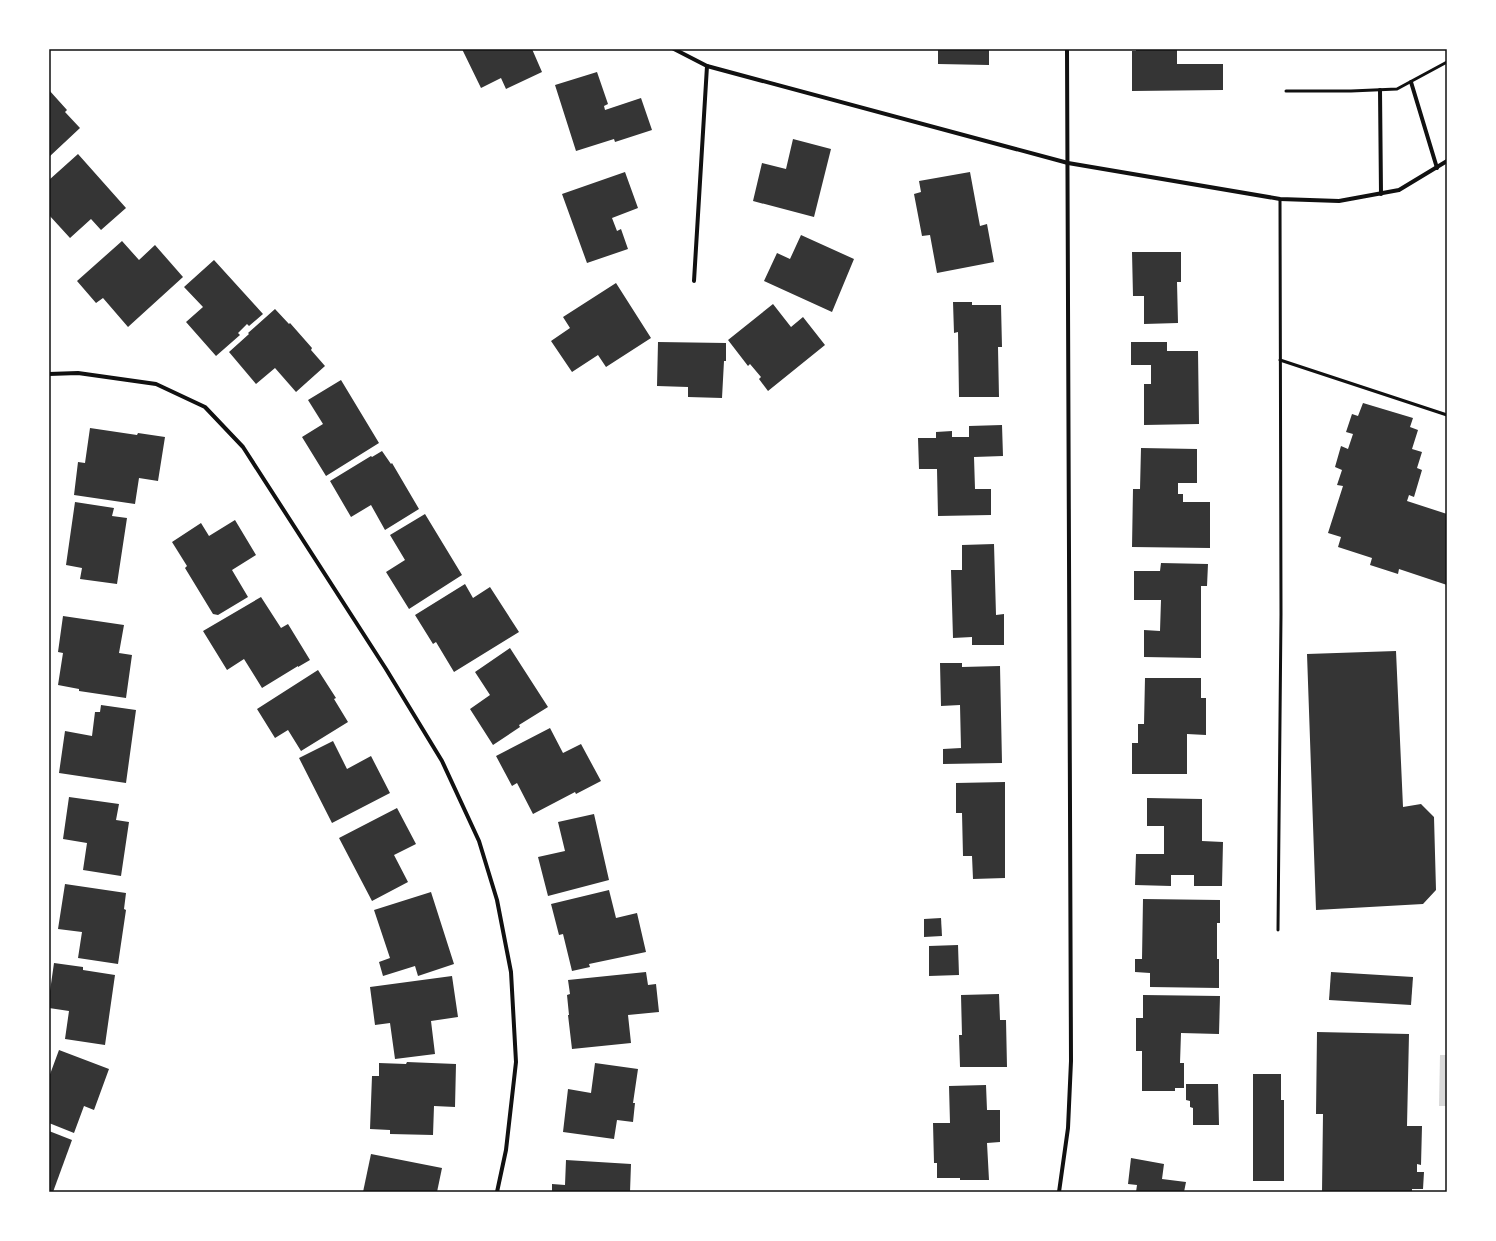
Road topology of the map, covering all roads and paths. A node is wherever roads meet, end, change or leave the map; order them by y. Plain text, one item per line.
1 (674, 49) edge
2 (1067, 49) edge
3 (1447, 62) edge
4 (707, 66) junction
5 (1411, 82) junction
6 (1380, 90) junction
7 (1286, 91) dead end
8 (1447, 161) edge
9 (1068, 163) junction
10 (1437, 168) junction
11 (1381, 194) junction
12 (1280, 200) junction
13 (694, 281) dead end
14 (1280, 360) junction
15 (49, 374) edge
16 (1447, 415) edge
17 (1278, 930) dead end
18 (498, 1192) edge
19 (1059, 1192) edge

1 - 4 street
2 - 9 street
3 - 5 lane
4 - 9 street
4 - 13 street
5 - 6 lane
5 - 10 street
6 - 7 lane
6 - 11 street
8 - 10 street
9 - 12 street
9 - 19 street
10 - 11 street
11 - 12 street
12 - 14 lane
14 - 16 lane
14 - 17 lane
15 - 18 street

